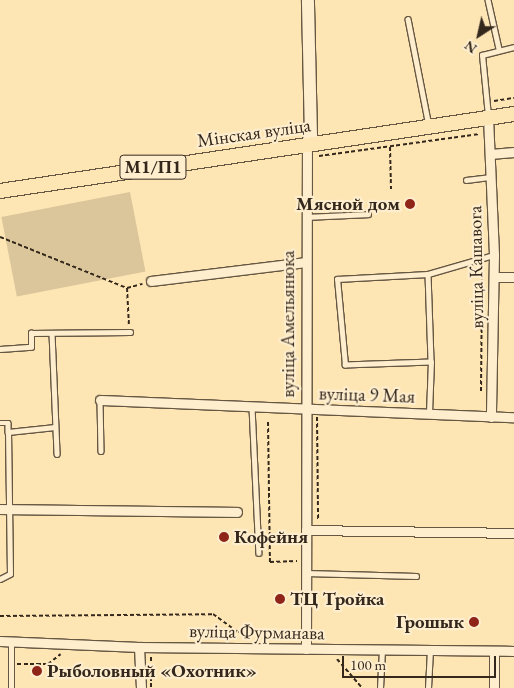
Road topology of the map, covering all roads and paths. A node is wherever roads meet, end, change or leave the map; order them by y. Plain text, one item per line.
1 (308, 0) edge
2 (488, 0) edge
3 (408, 19) dead end
4 (514, 47) edge
5 (499, 49) junction
6 (514, 114) edge
7 (488, 118) junction
8 (430, 127) junction
9 (480, 134) dead end
10 (480, 143) dead end
11 (307, 144) junction
12 (390, 146) dead end
13 (514, 152) edge
14 (490, 154) junction
15 (490, 177) junction
16 (466, 180) dead end
17 (391, 189) dead end
18 (0, 191) edge
19 (368, 214) dead end
20 (307, 217) junction
21 (0, 237) edge
22 (494, 255) junction
23 (482, 258) junction
24 (306, 262) junction
25 (428, 274) junction
26 (494, 277) junction
27 (514, 277) edge
28 (151, 281) joint
29 (127, 288) junction
30 (130, 332) joint
31 (52, 333) junction
32 (0, 349) edge
33 (431, 362) junction
34 (481, 397) dead end
35 (100, 400) joint
36 (252, 407) junction
37 (306, 409) junction
38 (317, 410) junction
39 (429, 414) junction
40 (491, 417) junction
41 (514, 417) edge
42 (268, 422) dead end
43 (0, 423) edge
44 (56, 427) junction
45 (8, 432) junction
46 (100, 451) dead end
47 (57, 454) dead end
48 (5, 509) edge
49 (237, 512) dead end
50 (306, 530) junction
51 (318, 530) junction
52 (514, 533) edge
53 (259, 553) dead end
54 (304, 561) dead end
55 (306, 574) junction
56 (416, 576) dead end
57 (0, 579) edge
58 (0, 616) edge
59 (306, 633) junction
60 (0, 641) edge
61 (11, 642) junction
62 (139, 647) junction
63 (306, 649) junction
64 (382, 650) junction
65 (430, 651) junction
66 (494, 651) junction
67 (514, 651) edge
68 (151, 654) dead end
69 (11, 688) edge
70 (141, 688) edge
71 (152, 688) edge
72 (380, 688) edge
73 (428, 688) edge
74 (494, 688) edge

1 - 11 street, вуліца Амельянюка
2 - 5 lane
3 - 8 lane
4 - 5 lane
5 - 7 lane
6 - 7 main road, Мінская вуліца / М1/П1
7 - 8 main road, Мінская вуліца / М1/П1
7 - 14 street, вуліца Кашавога
8 - 11 main road, Мінская вуліца / М1/П1
9 - 10 path
11 - 18 main road, Мінская вуліца / М1/П1
11 - 20 street, вуліца Амельянюка
12 - 17 path
13 - 14 street
14 - 15 street, вуліца Кашавога
15 - 16 lane
15 - 22 street, вуліца Кашавога
19 - 20 lane
20 - 24 street, вуліца Амельянюка
21 - 29 path
22 - 23 lane
22 - 26 street, вуліца Кашавога
23 - 25 lane
23 - 34 path
24 - 28 street
24 - 37 street, вуліца Амельянюка
25 - 33 lane
25 - 33 lane
26 - 27 street
26 - 40 street, вуліца Кашавога
28 - 29 path
29 - 30 path
30 - 31 lane
31 - 32 lane
31 - 44 lane
33 - 39 lane
35 - 36 street, вуліца 9 Мая
35 - 46 lane
36 - 37 street, вуліца 9 Мая
36 - 53 lane
37 - 38 street, вуліца 9 Мая
37 - 50 street, вуліца Амельянюка
38 - 39 street, вуліца 9 Мая
38 - 51 path
39 - 40 street, вуліца 9 Мая
40 - 41 street, вуліца 9 Мая
42 - 54 path
43 - 45 lane
44 - 45 lane
44 - 47 lane
45 - 48 lane
48 - 49 street
48 - 57 lane
50 - 51 street
50 - 55 street, вуліца Амельянюка
51 - 52 street
55 - 56 lane
55 - 59 street, вуліца Амельянюка
58 - 59 path
59 - 63 street, вуліца Амельянюка
60 - 61 street, вуліца Фурманава
61 - 62 street, вуліца Фурманава
61 - 69 lane
62 - 63 street, вуліца Фурманава
62 - 70 street
63 - 64 street, вуліца Фурманава
64 - 65 street, вуліца Фурманава
64 - 72 lane
65 - 66 street, вуліца Фурманава
65 - 73 lane
66 - 67 street, вуліца Фурманава
66 - 74 street
68 - 71 path

